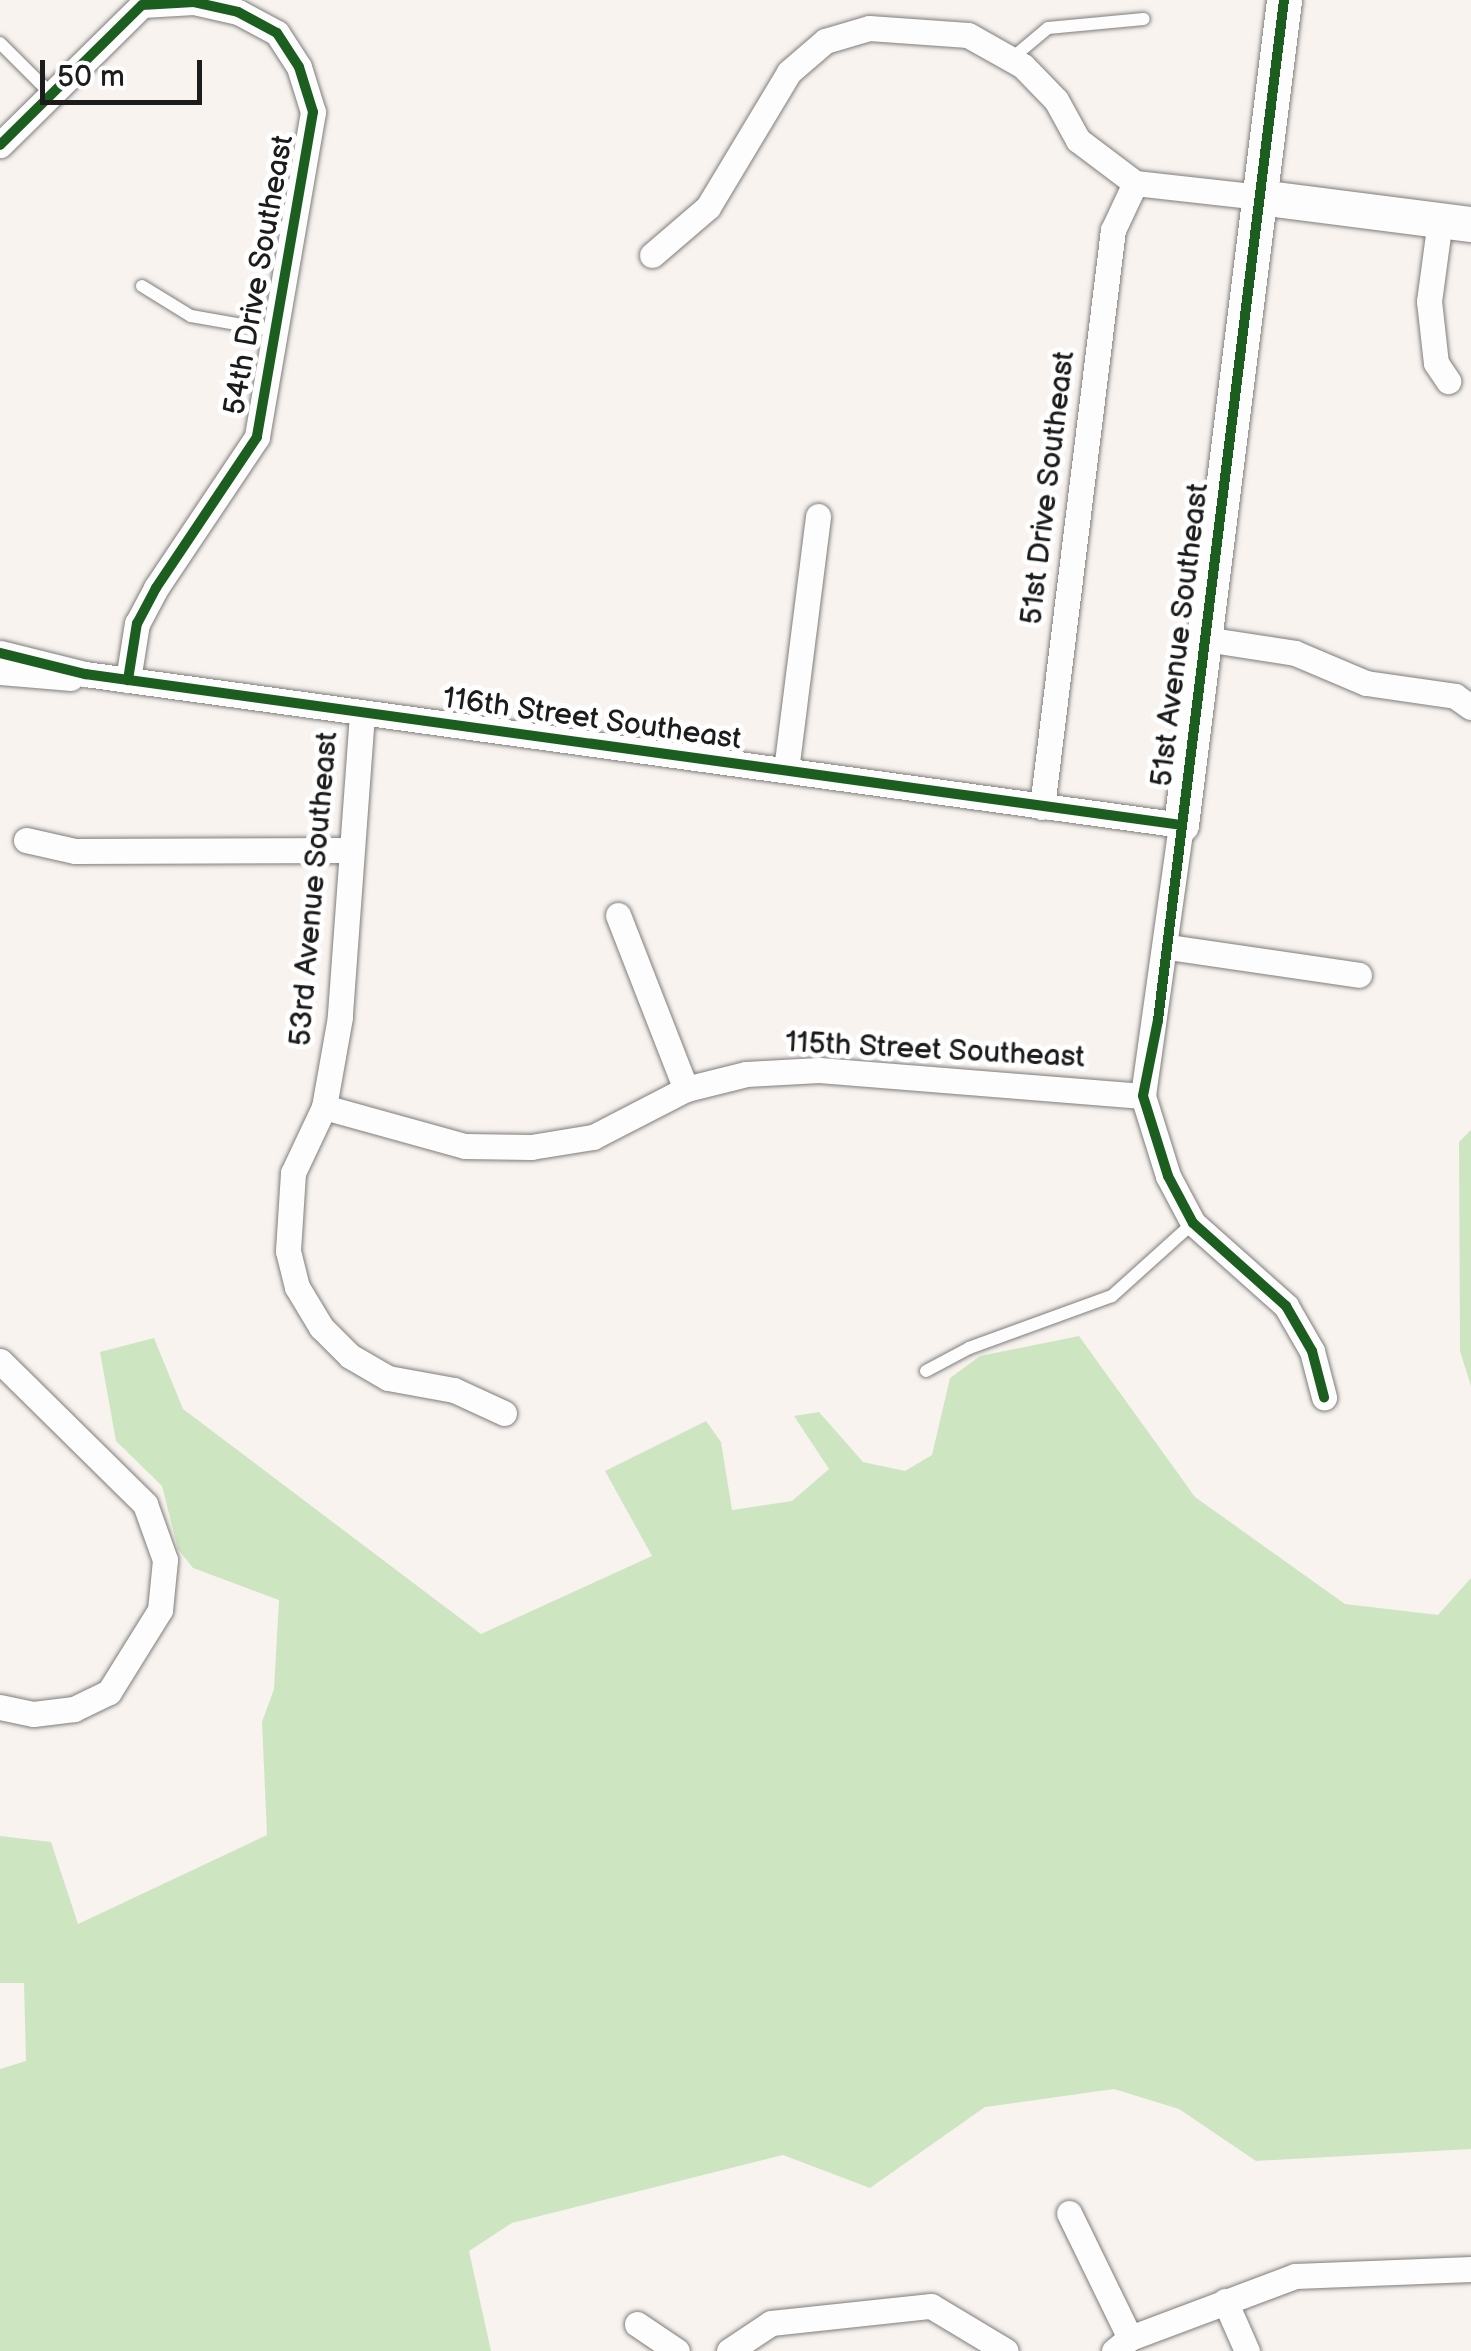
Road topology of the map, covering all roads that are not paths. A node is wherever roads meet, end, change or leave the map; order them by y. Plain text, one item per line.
1 (1284, 0) edge
2 (1144, 19) dead end
3 (0, 43) edge
4 (1011, 60) junction
5 (49, 92) junction
6 (0, 145) edge
7 (1136, 183) junction
8 (1260, 197) junction
9 (1455, 222) edge
10 (652, 255) dead end
11 (142, 286) dead end
12 (278, 331) junction
13 (1448, 381) dead end
14 (818, 516) dead end
15 (1205, 639) junction
16 (0, 652) edge
17 (0, 672) edge
18 (85, 674) junction
19 (128, 680) junction
20 (1471, 707) edge
21 (362, 714) junction
22 (786, 770) junction
23 (1042, 807) junction
24 (1181, 825) junction
25 (26, 840) dead end
26 (348, 850) junction
27 (618, 914) dead end
28 (1168, 947) junction
29 (1359, 976) dead end
30 (686, 1090) junction
31 (1143, 1096) junction
32 (324, 1107) junction
33 (1193, 1223) junction
34 (0, 1361) edge
35 (926, 1371) dead end
36 (1324, 1397) dead end
37 (504, 1413) dead end
38 (0, 1707) edge
39 (1069, 2213) dead end
40 (1471, 2268) edge
41 (1225, 2300) junction
42 (638, 2324) dead end
43 (1122, 2345) edge
44 (677, 2351) edge
45 (729, 2351) edge
46 (1006, 2351) edge
47 (1247, 2351) edge

1 - 8 street, 51st Avenue Southeast
2 - 4 lane
3 - 5 lane
4 - 7 street
4 - 10 street
5 - 6 street
5 - 12 street, 54th Drive Southeast
7 - 8 street
7 - 23 street, 51st Drive Southeast
8 - 9 street
8 - 15 street, 51st Avenue Southeast
9 - 13 street
11 - 12 lane
12 - 19 street, 54th Drive Southeast
14 - 22 street
15 - 20 street
15 - 24 street, 51st Avenue Southeast
16 - 18 street, 116th Street Southeast
17 - 18 street, 116th Street Southeast
18 - 19 street, 116th Street Southeast
19 - 21 street, 116th Street Southeast
21 - 22 street, 116th Street Southeast
21 - 26 street, 53rd Avenue Southeast
22 - 23 street, 116th Street Southeast
23 - 24 street, 116th Street Southeast
24 - 28 street, 51st Avenue Southeast
25 - 26 street
26 - 32 street, 53rd Avenue Southeast
27 - 30 street
28 - 29 street
28 - 31 street, 51st Avenue Southeast
30 - 31 street, 115th Street Southeast
30 - 32 street, 115th Street Southeast
31 - 33 street, 51st Avenue Southeast
32 - 37 street, 53rd Avenue Southeast
33 - 35 lane
33 - 36 street, 51st Avenue Southeast
34 - 38 street
39 - 43 street
40 - 41 street
41 - 43 street
41 - 47 street
42 - 44 street
45 - 46 street

